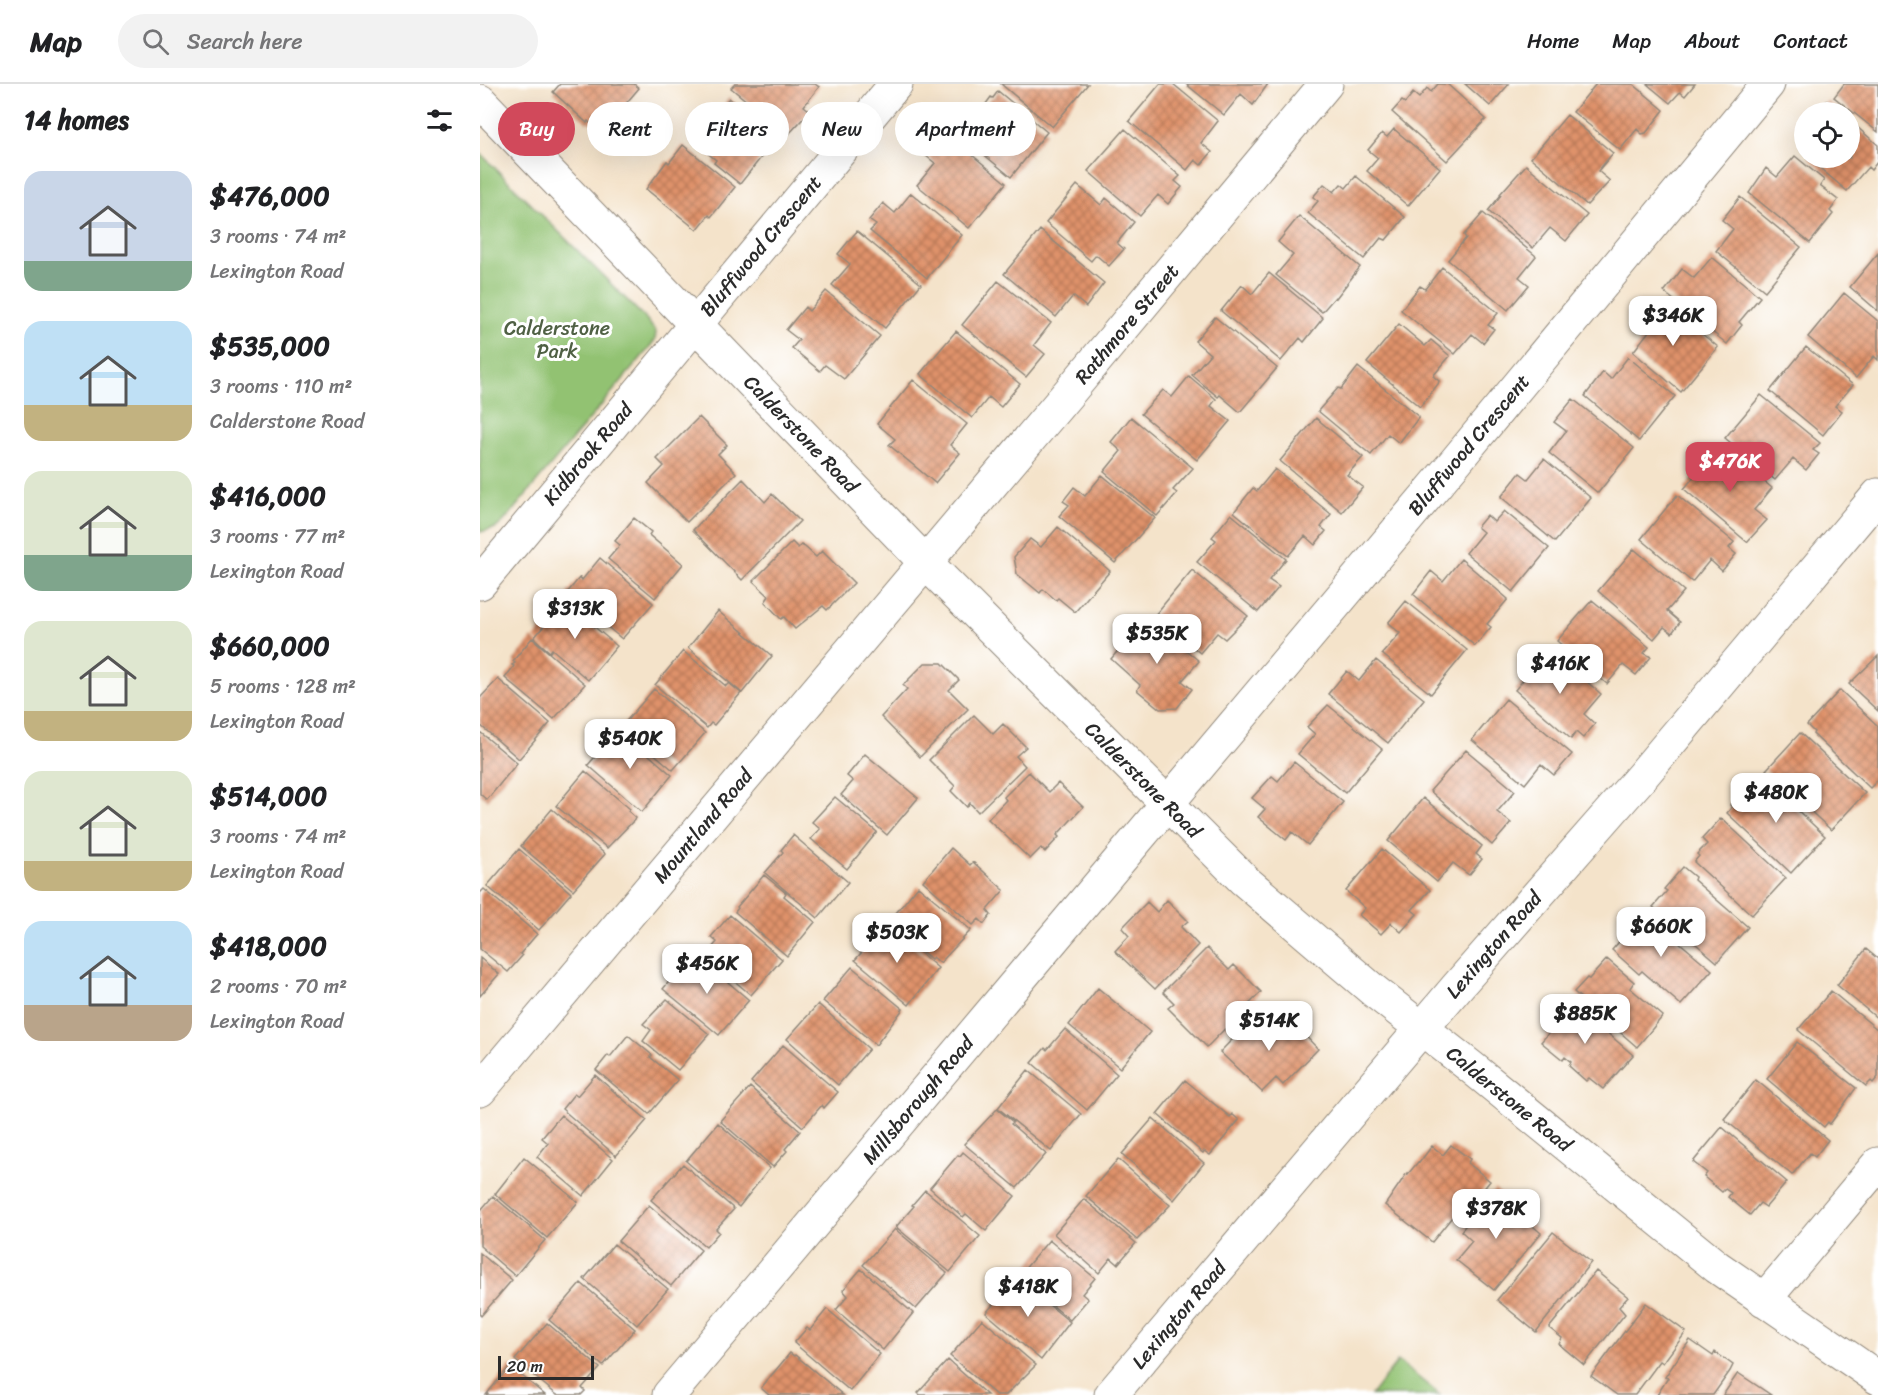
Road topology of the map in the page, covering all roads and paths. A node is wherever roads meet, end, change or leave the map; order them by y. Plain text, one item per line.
1 (896, 84) edge
2 (1326, 84) edge
3 (1768, 84) edge
4 (480, 101) edge
5 (695, 325) junction
6 (1878, 495) edge
7 (926, 562) junction
8 (480, 581) edge
9 (1167, 804) junction
10 (1422, 1029) junction
11 (480, 1090) edge
12 (1878, 1164) edge
13 (1764, 1300) junction
14 (1878, 1378) edge
15 (669, 1395) edge
16 (1111, 1395) edge

1 - 5 street, Bluffwood Crescent
2 - 7 street, Rathmore Street
3 - 9 street, Bluffwood Crescent
4 - 5 street, Calderstone Road
5 - 7 street, Calderstone Road
5 - 8 street, Kidbrook Road
6 - 10 street, Lexington Road
7 - 9 street, Calderstone Road
7 - 11 street, Mountland Road
9 - 10 street, Calderstone Road
9 - 15 street, Millsborough Road
10 - 13 street, Calderstone Road
10 - 16 street, Lexington Road
12 - 13 street
13 - 14 street, Calderstone Road

